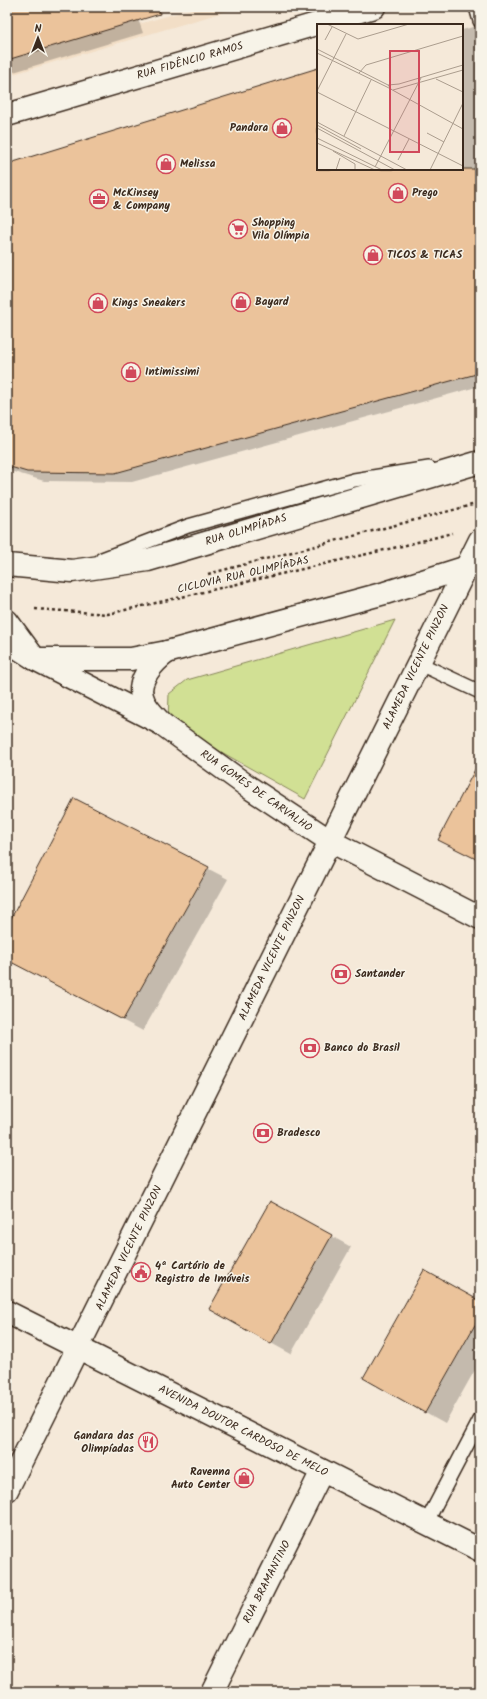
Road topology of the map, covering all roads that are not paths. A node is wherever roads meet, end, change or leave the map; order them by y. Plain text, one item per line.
1 (374, 7) edge
2 (476, 7) edge
3 (480, 21) edge
4 (7, 115) edge
5 (480, 462) edge
6 (480, 540) edge
7 (7, 565) edge
8 (473, 565) edge
9 (7, 620) edge
10 (7, 641) edge
11 (167, 652) junction
12 (35, 659) junction
13 (418, 663) junction
14 (480, 692) edge
15 (162, 724) junction
16 (330, 841) junction
17 (480, 918) edge
18 (7, 1312) edge
19 (79, 1348) junction
20 (480, 1420) edge
21 (322, 1471) junction
22 (7, 1490) edge
23 (426, 1522) junction
24 (480, 1550) edge
25 (212, 1692) edge

1 - 4 street, RUA FIDÊNCIO RAMOS
2 - 3 lane
5 - 7 street, RUA OLIMPÍADAS
6 - 8 street, ALAMEDA VICENTE PINZON
8 - 11 street
8 - 13 street, ALAMEDA VICENTE PINZON
9 - 12 street, RUA GOMES DE CARVALHO
10 - 12 street, RUA GOMES DE CARVALHO
11 - 12 street
11 - 15 street
12 - 15 street, RUA GOMES DE CARVALHO
13 - 14 lane
13 - 16 street, ALAMEDA VICENTE PINZON
15 - 16 street, RUA GOMES DE CARVALHO
16 - 17 street, RUA GOMES DE CARVALHO
16 - 19 street, ALAMEDA VICENTE PINZON
18 - 19 street, AVENIDA DOUTOR CARDOSO DE MELO
19 - 21 street, AVENIDA DOUTOR CARDOSO DE MELO
19 - 22 street, ALAMEDA VICENTE PINZON
20 - 23 lane
21 - 23 street, AVENIDA DOUTOR CARDOSO DE MELO
21 - 25 street, RUA BRAMANTINO
23 - 24 street, AVENIDA DOUTOR CARDOSO DE MELO

